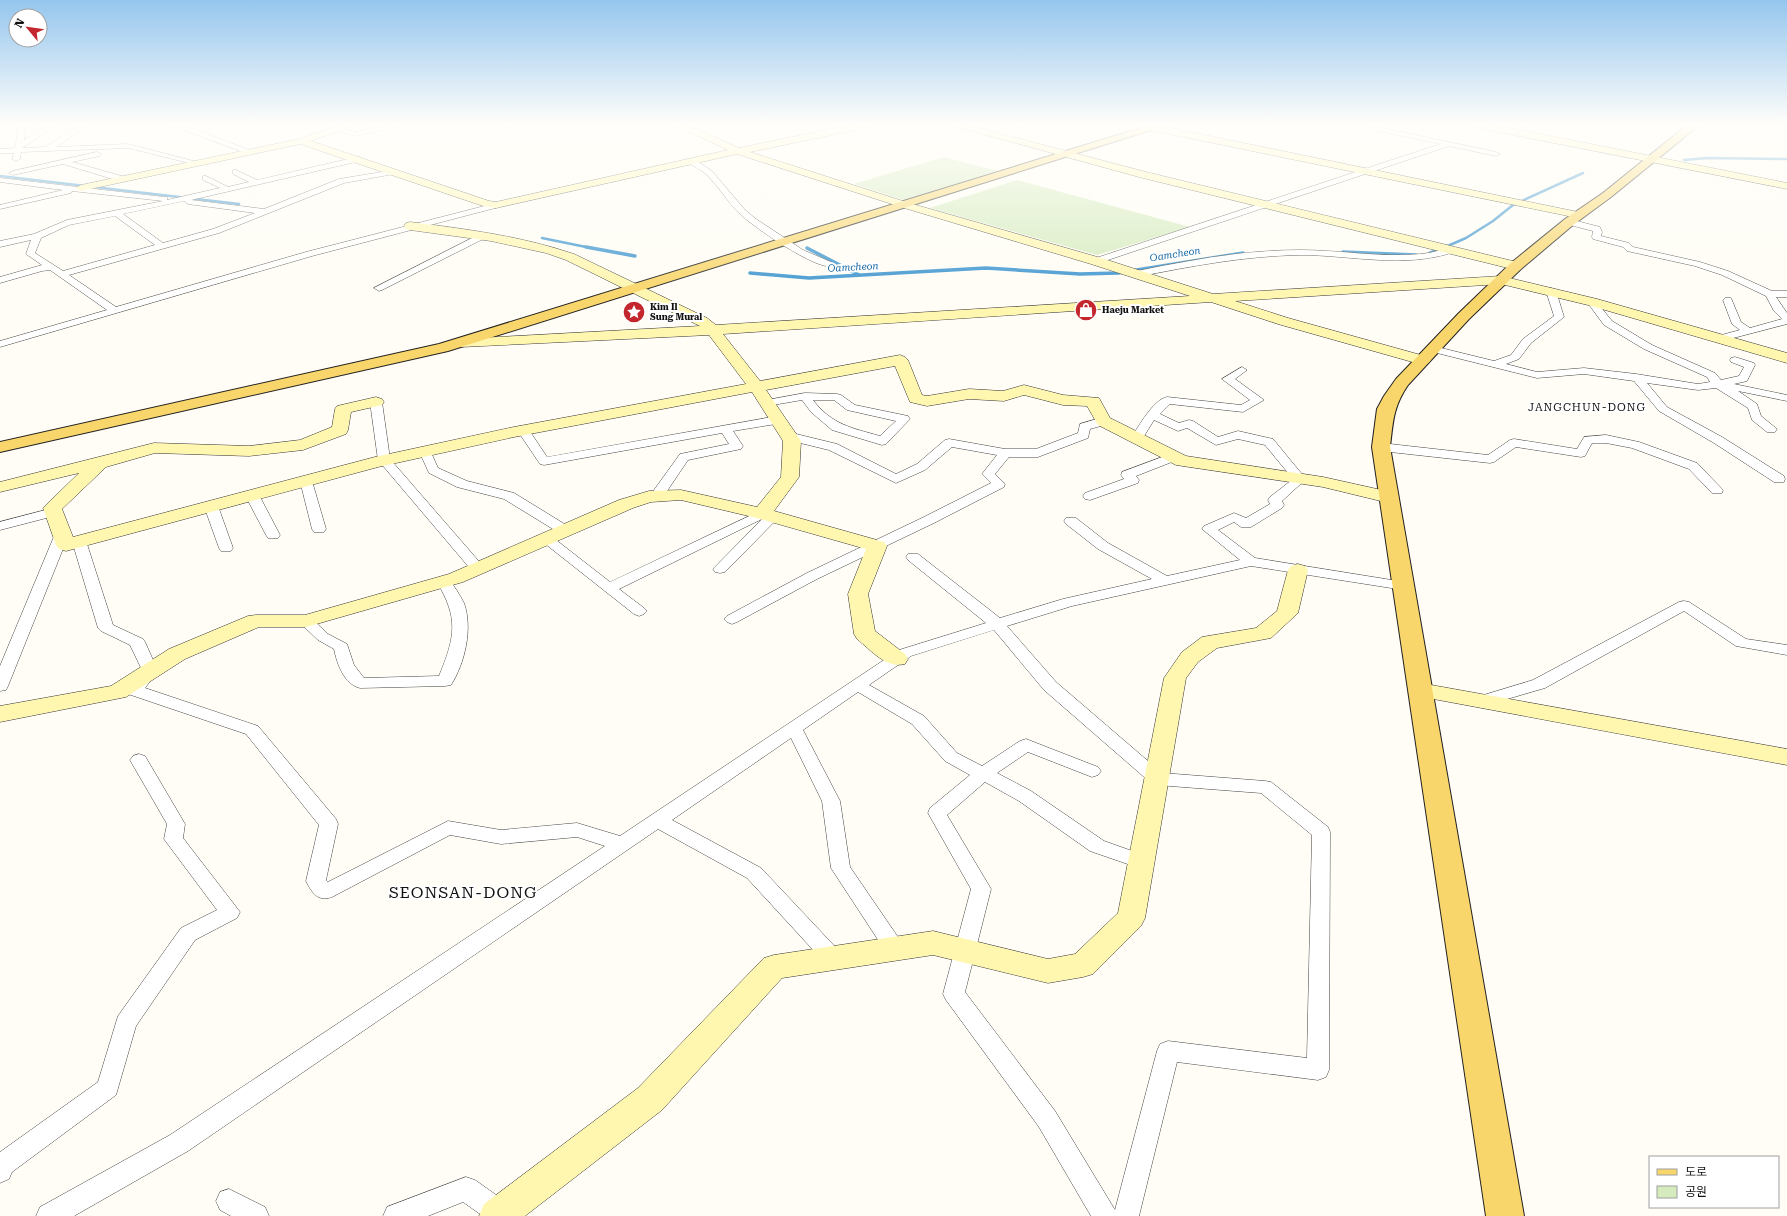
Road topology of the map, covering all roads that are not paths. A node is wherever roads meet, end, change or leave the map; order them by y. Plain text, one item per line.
1 (32, 183) edge
2 (105, 183) edge
3 (215, 183) edge
4 (257, 183) edge
5 (338, 183) edge
6 (425, 183) edge
7 (597, 183) edge
8 (717, 183) edge
9 (836, 183) edge
10 (978, 183) edge
11 (1177, 183) edge
12 (1333, 183) edge
13 (1419, 183) edge
14 (1622, 183) edge
15 (1771, 183) edge
16 (1787, 186) edge
17 (86, 187) junction
18 (227, 189) junction
19 (176, 201) junction
20 (496, 205) junction
21 (905, 205) junction
22 (1264, 205) junction
23 (0, 207) edge
24 (266, 212) junction
25 (116, 213) junction
26 (1574, 219) junction
27 (410, 226) junction
28 (37, 236) junction
29 (482, 236) junction
30 (786, 242) junction
31 (0, 244) edge
32 (162, 246) junction
33 (1451, 250) junction
34 (1096, 261) junction
35 (828, 264) dead end
36 (52, 267) junction
37 (1508, 272) junction
38 (61, 274) junction
39 (1137, 274) junction
40 (0, 280) edge
41 (379, 288) dead end
42 (634, 288) junction
43 (1551, 291) junction
44 (1770, 294) junction
45 (1787, 294) edge
46 (1213, 298) junction
47 (1728, 300) dead end
48 (1592, 302) junction
49 (115, 311) junction
50 (1787, 320) edge
51 (713, 330) junction
52 (1748, 331) junction
53 (1718, 339) junction
54 (462, 343) junction
55 (0, 344) edge
56 (1428, 354) junction
57 (1787, 358) edge
58 (1736, 360) dead end
59 (1495, 364) junction
60 (1242, 370) dead end
61 (1636, 377) junction
62 (1718, 384) junction
63 (756, 387) junction
64 (805, 396) junction
65 (1787, 398) edge
66 (376, 402) joint
67 (766, 403) junction
68 (1152, 415) junction
69 (778, 420) junction
70 (1104, 421) junction
71 (1771, 429) dead end
72 (523, 430) junction
73 (726, 430) junction
74 (788, 436) junction
75 (1137, 438) junction
76 (0, 447) edge
77 (1381, 448) junction
78 (425, 451) junction
79 (1005, 454) junction
80 (1173, 457) junction
81 (384, 460) junction
82 (100, 463) junction
83 (1300, 479) junction
84 (1779, 479) dead end
85 (306, 481) junction
86 (0, 487) edge
87 (1717, 490) dead end
88 (252, 495) junction
89 (1090, 496) dead end
90 (656, 497) junction
91 (1389, 497) junction
92 (211, 506) junction
93 (53, 512) junction
94 (767, 515) junction
95 (1071, 521) dead end
96 (0, 526) edge
97 (319, 529) dead end
98 (566, 530) junction
99 (62, 534) junction
100 (273, 535) dead end
101 (546, 539) junction
102 (78, 542) junction
103 (877, 546) junction
104 (226, 548) dead end
105 (913, 557) dead end
106 (1252, 562) junction
107 (478, 569) junction
108 (720, 569) dead end
109 (1298, 570) junction
110 (1165, 581) junction
111 (444, 582) junction
112 (1404, 586) junction
113 (609, 588) junction
114 (639, 611) dead end
115 (732, 619) dead end
116 (306, 621) junction
117 (996, 624) junction
118 (1787, 650) edge
119 (897, 659) junction
120 (150, 671) junction
121 (858, 685) junction
122 (0, 686) edge
123 (1420, 690) junction
124 (1483, 701) junction
125 (0, 714) edge
126 (794, 728) junction
127 (1787, 758) edge
128 (139, 760) dead end
129 (1092, 771) dead end
130 (984, 774) junction
131 (1157, 779) junction
132 (657, 820) junction
133 (623, 844) junction
134 (1142, 862) junction
135 (895, 949) junction
136 (966, 951) junction
137 (833, 958) junction
138 (0, 1171) edge
139 (229, 1201) dead end
140 (501, 1215) edge
141 (49, 1216) edge
142 (256, 1216) edge
143 (396, 1216) edge
144 (1105, 1216) edge
145 (1126, 1216) edge
146 (1505, 1216) edge

1 - 17 street
2 - 17 street
3 - 18 street
4 - 18 street
5 - 24 street
6 - 20 street
7 - 20 street
8 - 30 street
9 - 21 street
10 - 21 main road
11 - 22 street
12 - 22 street
13 - 26 street
14 - 26 main road
15 - 16 street
17 - 19 street
17 - 23 street
18 - 19 street
19 - 24 street
19 - 25 street
20 - 27 street
21 - 30 main road
21 - 34 street
22 - 33 street
22 - 34 street
24 - 32 street
25 - 28 street
25 - 32 street
26 - 37 main road
26 - 44 street
27 - 29 street
27 - 49 street
28 - 31 street
28 - 36 street
29 - 41 street
29 - 42 street
30 - 35 street
30 - 42 main road
32 - 38 street
33 - 37 street
33 - 39 street
34 - 39 street
36 - 38 street
36 - 40 street
37 - 43 street
37 - 46 street
37 - 56 main road
38 - 49 street
39 - 46 street
42 - 51 street
42 - 54 main road
43 - 48 street
43 - 59 street
44 - 45 street
44 - 50 street
46 - 51 street
46 - 56 street
47 - 52 street
48 - 53 street
48 - 62 street
49 - 55 street
50 - 52 street
51 - 54 street
51 - 63 street
52 - 53 street
53 - 57 street
54 - 76 main road
56 - 59 street
56 - 77 main road
58 - 62 street
59 - 61 street
60 - 68 street
61 - 62 street
61 - 84 street
62 - 65 street
62 - 71 street
63 - 67 street
63 - 70 street
63 - 72 street
64 - 64 street
64 - 67 street
66 - 81 street
66 - 82 street
67 - 69 street
68 - 75 street
68 - 83 street
69 - 73 street
69 - 74 street
70 - 75 street
70 - 79 street
72 - 73 street
72 - 78 street
73 - 90 street
74 - 79 street
74 - 94 street
75 - 80 street
77 - 87 street
77 - 91 main road
78 - 81 street
78 - 98 street
79 - 103 street
80 - 83 street
80 - 89 street
81 - 85 street
81 - 107 street
82 - 86 street
82 - 93 street
83 - 91 street
83 - 106 street
85 - 88 street
85 - 97 street
88 - 92 street
88 - 100 street
90 - 94 street
90 - 98 street
91 - 112 main road
92 - 102 street
92 - 104 street
93 - 96 street
93 - 99 street
94 - 103 street
94 - 108 street
94 - 113 street
95 - 110 street
98 - 101 street
99 - 102 street
99 - 122 street
101 - 107 street
101 - 113 street
102 - 120 street
103 - 115 street
103 - 119 street
105 - 117 street
106 - 109 street
106 - 110 street
107 - 111 street
109 - 112 street
109 - 131 street
110 - 117 street
111 - 116 street
111 - 116 street
112 - 123 main road
113 - 114 street
116 - 120 street
117 - 119 street
117 - 131 street
118 - 124 street
119 - 121 street
120 - 125 street
120 - 133 street
121 - 126 street
121 - 130 street
123 - 124 street
123 - 146 main road
124 - 127 street
126 - 132 street
126 - 135 street
128 - 138 street
129 - 130 street
130 - 134 street
130 - 136 street
131 - 134 street
131 - 145 street
132 - 133 street
132 - 137 street
133 - 141 street
134 - 136 street
135 - 136 street
135 - 137 street
136 - 144 street
137 - 140 street
139 - 142 street
140 - 143 street

